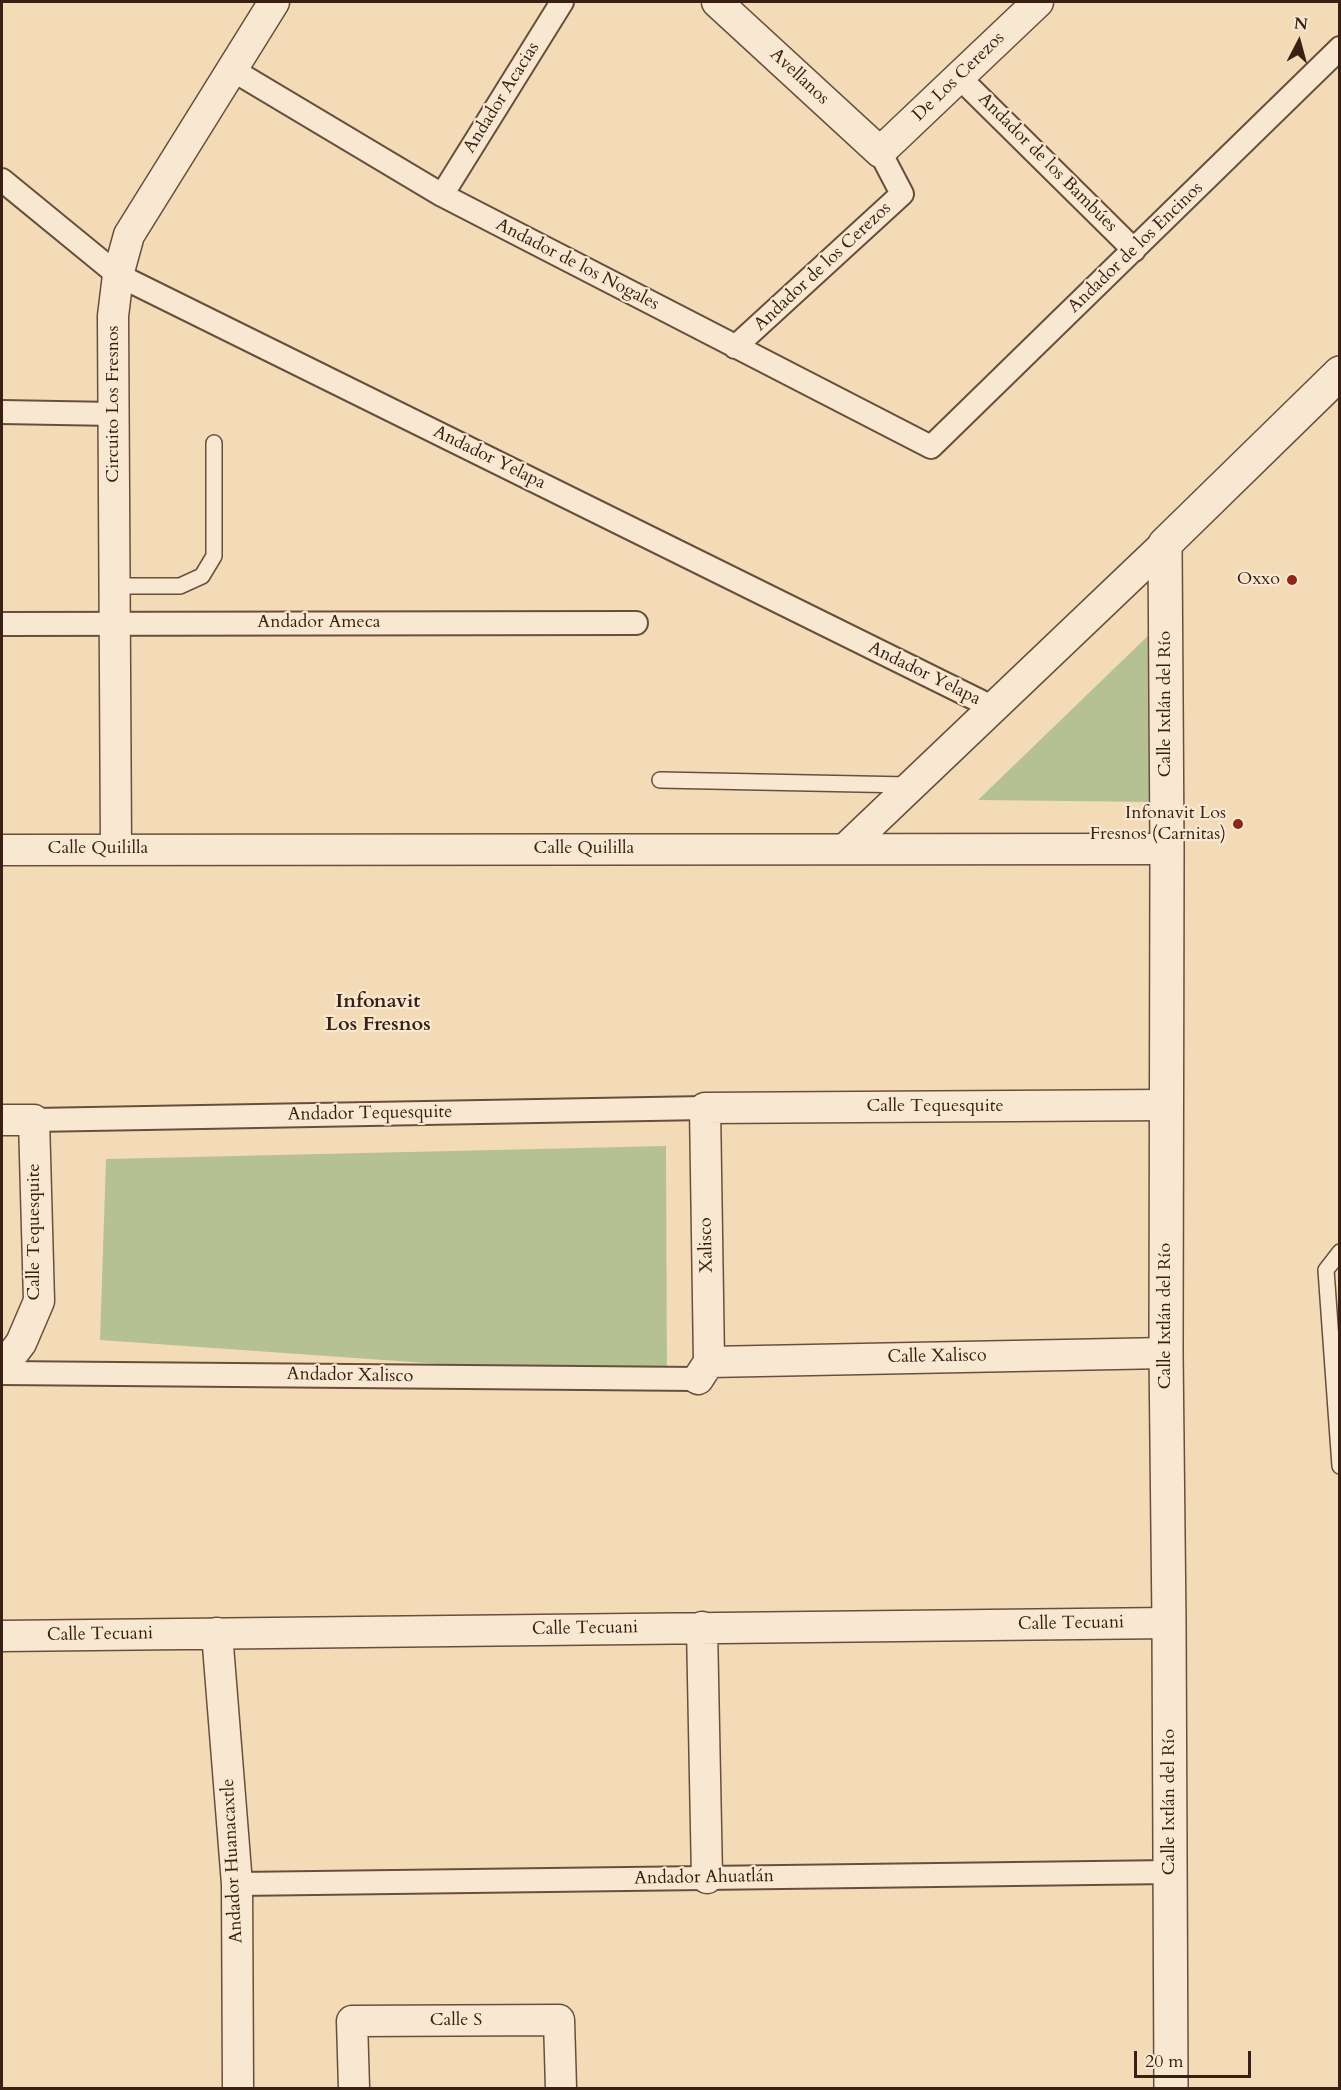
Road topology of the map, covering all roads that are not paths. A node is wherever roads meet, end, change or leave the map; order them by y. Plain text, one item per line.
1 (274, 2) edge
2 (562, 2) edge
3 (717, 2) edge
4 (1038, 2) edge
5 (1340, 48) edge
6 (231, 69) junction
7 (959, 77) junction
8 (880, 152) junction
9 (2, 180) edge
10 (442, 195) junction
11 (1134, 250) junction
12 (118, 275) junction
13 (735, 347) junction
14 (1340, 373) edge
15 (2, 412) edge
16 (114, 414) junction
17 (214, 443) dead end
18 (931, 447) joint
19 (1165, 544) junction
20 (115, 586) junction
21 (636, 622) dead end
22 (2, 624) edge
23 (115, 624) junction
24 (994, 708) junction
25 (660, 780) dead end
26 (912, 786) junction
27 (117, 849) junction
28 (845, 849) junction
29 (1167, 849) junction
30 (2, 850) edge
31 (1165, 1105) junction
32 (705, 1108) junction
33 (2, 1120) edge
34 (34, 1120) junction
35 (1340, 1252) edge
36 (1166, 1353) junction
37 (2, 1371) edge
38 (704, 1371) junction
39 (1340, 1466) edge
40 (1169, 1623) junction
41 (702, 1628) junction
42 (217, 1633) junction
43 (2, 1636) edge
44 (1171, 1872) junction
45 (707, 1878) junction
46 (237, 1884) junction
47 (238, 2088) edge
48 (354, 2088) edge
49 (561, 2088) edge
50 (1171, 2088) edge

1 - 6 street, Circuito Los Fresnos
2 - 10 street, Andador Acacias
3 - 8 street, Avellanos
4 - 7 street, De Los Cerezos
5 - 11 street, Andador de los Encinos
6 - 10 street, Andador de los Nogales
6 - 12 street, Circuito Los Fresnos
7 - 8 street, De Los Cerezos
7 - 11 street, Andador de los Bambúes
8 - 13 street, Andador de los Cerezos
9 - 12 street, Andador Yelapa
10 - 13 street, Andador de los Nogales
11 - 18 street, Andador de los Encinos
12 - 16 street, Circuito Los Fresnos
12 - 24 street, Andador Yelapa
13 - 18 street, Andador de los Nogales
14 - 19 street
15 - 16 street
16 - 20 street, Circuito Los Fresnos
17 - 20 lane
19 - 24 street
19 - 29 street, Calle Ixtlán del Río
20 - 23 street, Circuito Los Fresnos
21 - 23 street, Andador Ameca
22 - 23 street, Andador Ameca
23 - 27 street, Circuito Los Fresnos
24 - 26 street
25 - 26 lane
26 - 28 street
27 - 28 street, Calle Quililla
27 - 30 street, Calle Quililla
28 - 29 street, Calle Quililla
29 - 31 street, Calle Ixtlán del Río
31 - 32 street, Calle Tequesquite
31 - 36 street, Calle Ixtlán del Río
32 - 34 street, Andador Tequesquite
32 - 38 street, Xalisco
33 - 34 street
34 - 37 street, Calle Tequesquite
35 - 39 lane
36 - 38 street, Calle Xalisco
36 - 40 street, Calle Ixtlán del Río
37 - 38 street, Andador Xalisco
40 - 41 street, Calle Tecuani
40 - 44 street, Calle Ixtlán del Río
41 - 42 street, Calle Tecuani
41 - 45 street
42 - 43 street, Calle Tecuani
42 - 46 street, Andador Huanacaxtle
44 - 45 street, Andador Ahuatlán
44 - 50 street, Calle Ixtlán del Río
45 - 46 street, Andador Ahuatlán
46 - 47 street, Andador Huanacaxtle
48 - 49 street, Calle S

